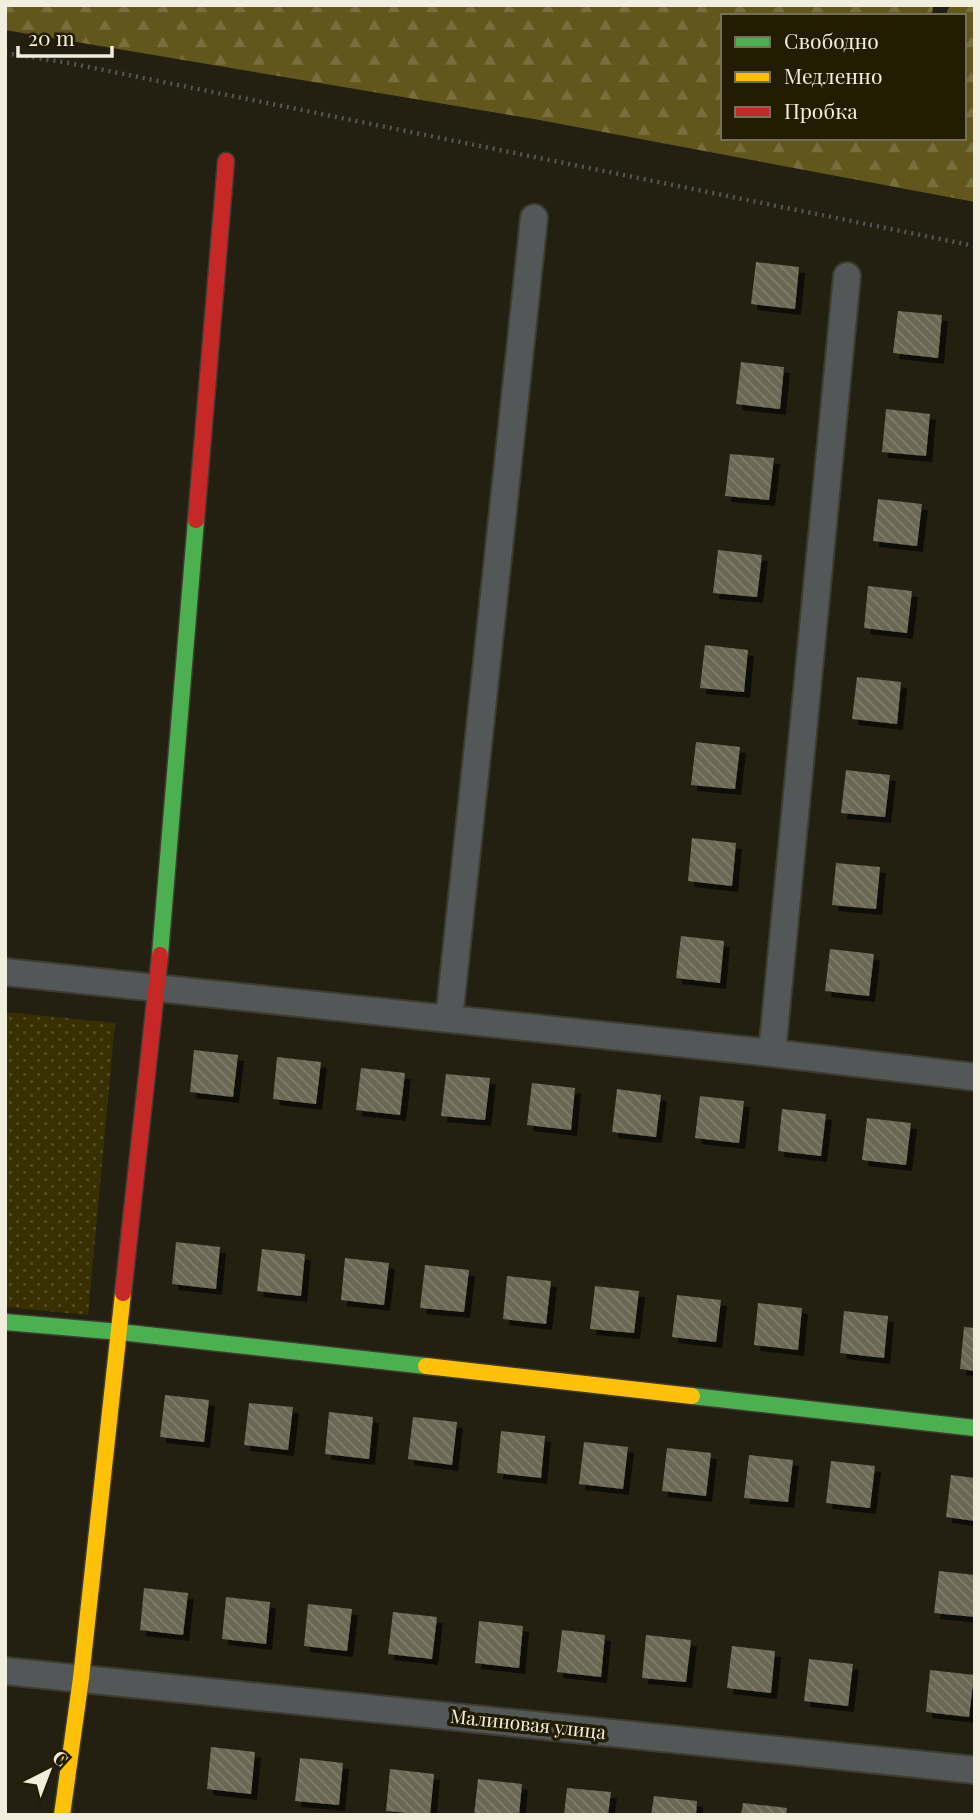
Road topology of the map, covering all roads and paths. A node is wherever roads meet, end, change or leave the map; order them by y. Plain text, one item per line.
1 (5, 53) edge
2 (226, 161) dead end
3 (534, 218) dead end
4 (975, 246) edge
5 (847, 276) dead end
6 (5, 972) edge
7 (157, 988) junction
8 (449, 1019) junction
9 (772, 1053) junction
10 (975, 1077) edge
11 (5, 1322) edge
12 (120, 1332) junction
13 (975, 1428) edge
14 (5, 1671) edge
15 (82, 1678) junction
16 (975, 1770) edge
17 (61, 1815) edge

1 - 4 path
2 - 7 street
3 - 8 street
5 - 9 street
6 - 7 street
7 - 8 street
7 - 12 street
8 - 9 street
9 - 10 street
11 - 12 street
12 - 13 street
12 - 15 street
14 - 15 street, Малиновая улица
15 - 16 street, Малиновая улица
15 - 17 street

